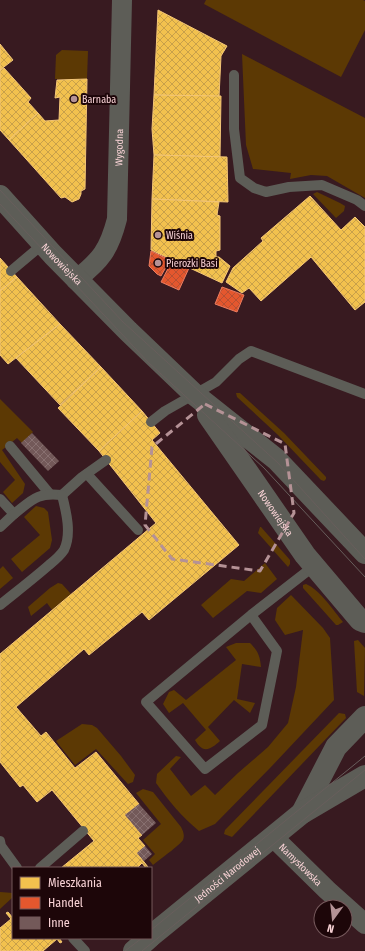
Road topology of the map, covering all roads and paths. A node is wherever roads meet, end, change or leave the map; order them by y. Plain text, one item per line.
1 (122, 0) edge
2 (234, 75) dead end
3 (0, 196) edge
4 (365, 206) edge
5 (43, 244) junction
6 (12, 271) dead end
7 (76, 280) junction
8 (365, 394) edge
9 (195, 395) junction
10 (151, 422) dead end
11 (10, 446) dead end
12 (106, 460) dead end
13 (87, 474) junction
14 (49, 493) junction
15 (62, 495) junction
16 (0, 499) edge
17 (14, 514) junction
18 (0, 527) edge
19 (138, 530) dead end
20 (365, 553) edge
21 (314, 566) junction
22 (0, 605) edge
23 (252, 615) junction
24 (365, 622) edge
25 (365, 717) edge
26 (365, 776) edge
27 (302, 813) junction
28 (83, 831) dead end
29 (273, 837) junction
30 (0, 841) edge
31 (16, 867) edge
32 (41, 867) edge
33 (365, 924) edge
34 (152, 935) edge
35 (74, 939) edge
36 (148, 939) edge
37 (85, 951) edge
38 (134, 951) edge

1 - 7 street, Wygodna
2 - 4 lane
3 - 5 street, Nowowiejska
5 - 6 lane
5 - 7 street, Nowowiejska
7 - 9 street, Nowowiejska
8 - 9 lane
9 - 10 lane
9 - 20 street, Nowowiejska
9 - 21 street, Nowowiejska
11 - 14 lane
12 - 13 lane
13 - 15 lane
13 - 19 lane
14 - 15 lane
14 - 17 lane
15 - 22 lane
16 - 17 lane
17 - 18 lane
21 - 23 lane
21 - 24 street, Nowowiejska
23 - 23 lane
25 - 27 street, Jedności Narodowej
26 - 27 street, Jedności Narodowej
27 - 29 street, Jedności Narodowej
28 - 32 lane
29 - 33 street, Namysłowska
29 - 34 street, Jedności Narodowej
30 - 31 lane
35 - 37 lane
36 - 38 street, Jedności Narodowej

